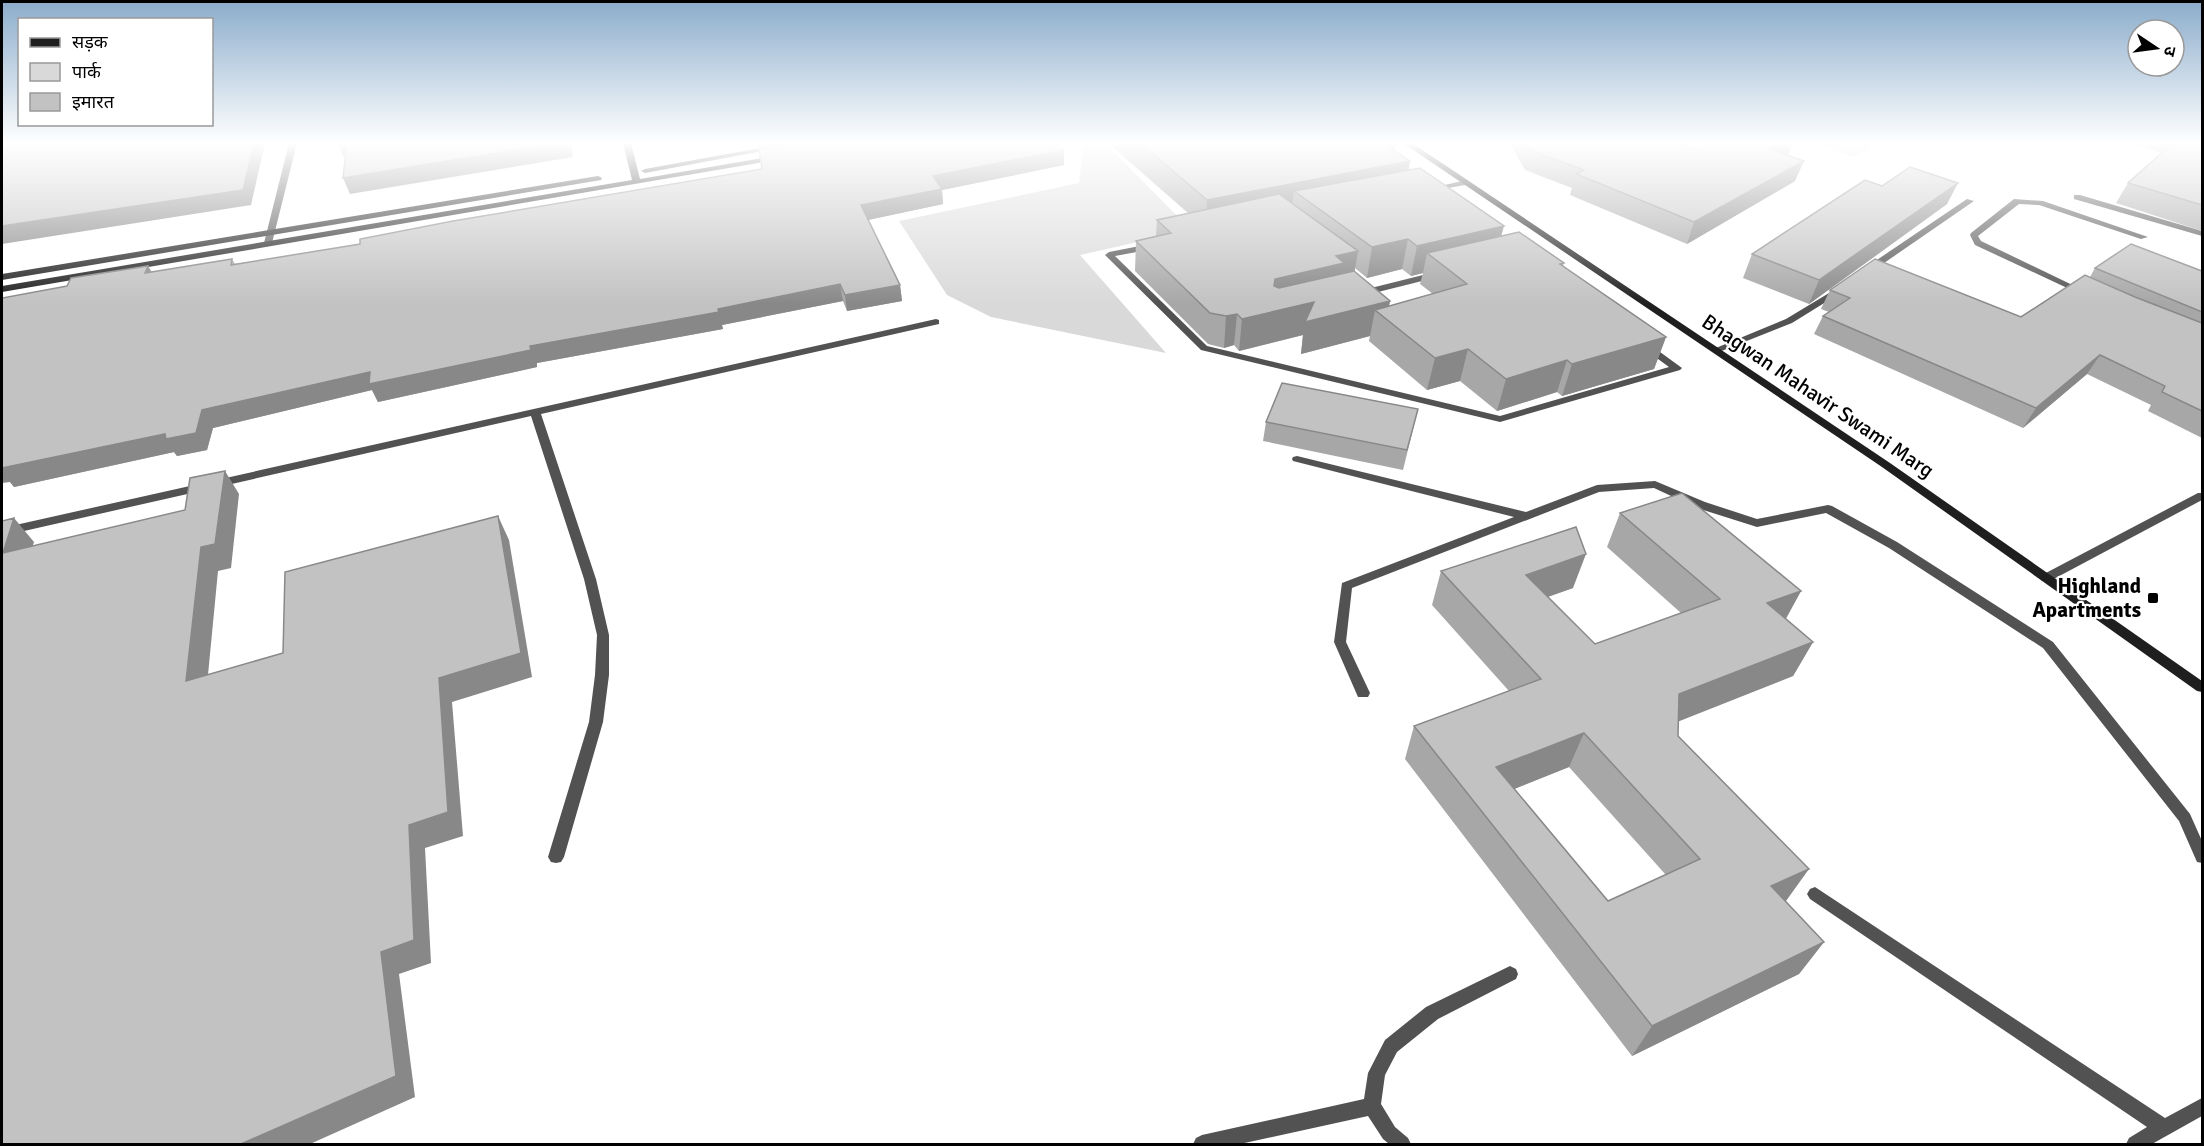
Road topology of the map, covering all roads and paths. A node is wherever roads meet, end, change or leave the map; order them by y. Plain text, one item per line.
1 (280, 196) edge
2 (502, 196) edge
3 (523, 196) edge
4 (1483, 196) edge
5 (2079, 196) edge
6 (1970, 201) dead end
7 (271, 232) junction
8 (2202, 234) edge
9 (2144, 237) dead end
10 (268, 243) junction
11 (1166, 243) edge
12 (1450, 272) edge
13 (2, 277) edge
14 (1858, 277) edge
15 (1364, 283) edge
16 (1849, 283) edge
17 (2, 289) edge
18 (1374, 290) junction
19 (1352, 296) edge
20 (2094, 297) edge
21 (936, 322) dead end
22 (1639, 341) edge
23 (1716, 350) junction
24 (535, 412) junction
25 (1296, 459) dead end
26 (2202, 496) edge
27 (1525, 516) junction
28 (2, 532) edge
29 (2046, 578) junction
30 (2202, 687) edge
31 (1363, 693) dead end
32 (556, 857) dead end
33 (2202, 857) edge
34 (1815, 894) dead end
35 (1510, 974) dead end
36 (1372, 1106) junction
37 (2202, 1107) edge
38 (2164, 1128) junction
39 (1202, 1144) edge
40 (1402, 1144) edge
41 (2135, 1144) edge

1 - 7 street
2 - 7 street
3 - 10 street
4 - 23 street, Bhagwan Mahavir Swami Marg
5 - 8 street
6 - 14 street
7 - 10 street
7 - 13 street
9 - 20 street
10 - 17 street
11 - 22 street
12 - 18 street
15 - 18 street
16 - 23 street
18 - 19 street
21 - 24 street
23 - 29 street, Bhagwan Mahavir Swami Marg
24 - 28 street
24 - 32 street
25 - 27 street
26 - 29 street
27 - 31 street
27 - 33 street
29 - 30 street, Bhagwan Mahavir Swami Marg
34 - 38 street
35 - 36 street
36 - 39 street
36 - 40 street
37 - 38 street
38 - 41 street

